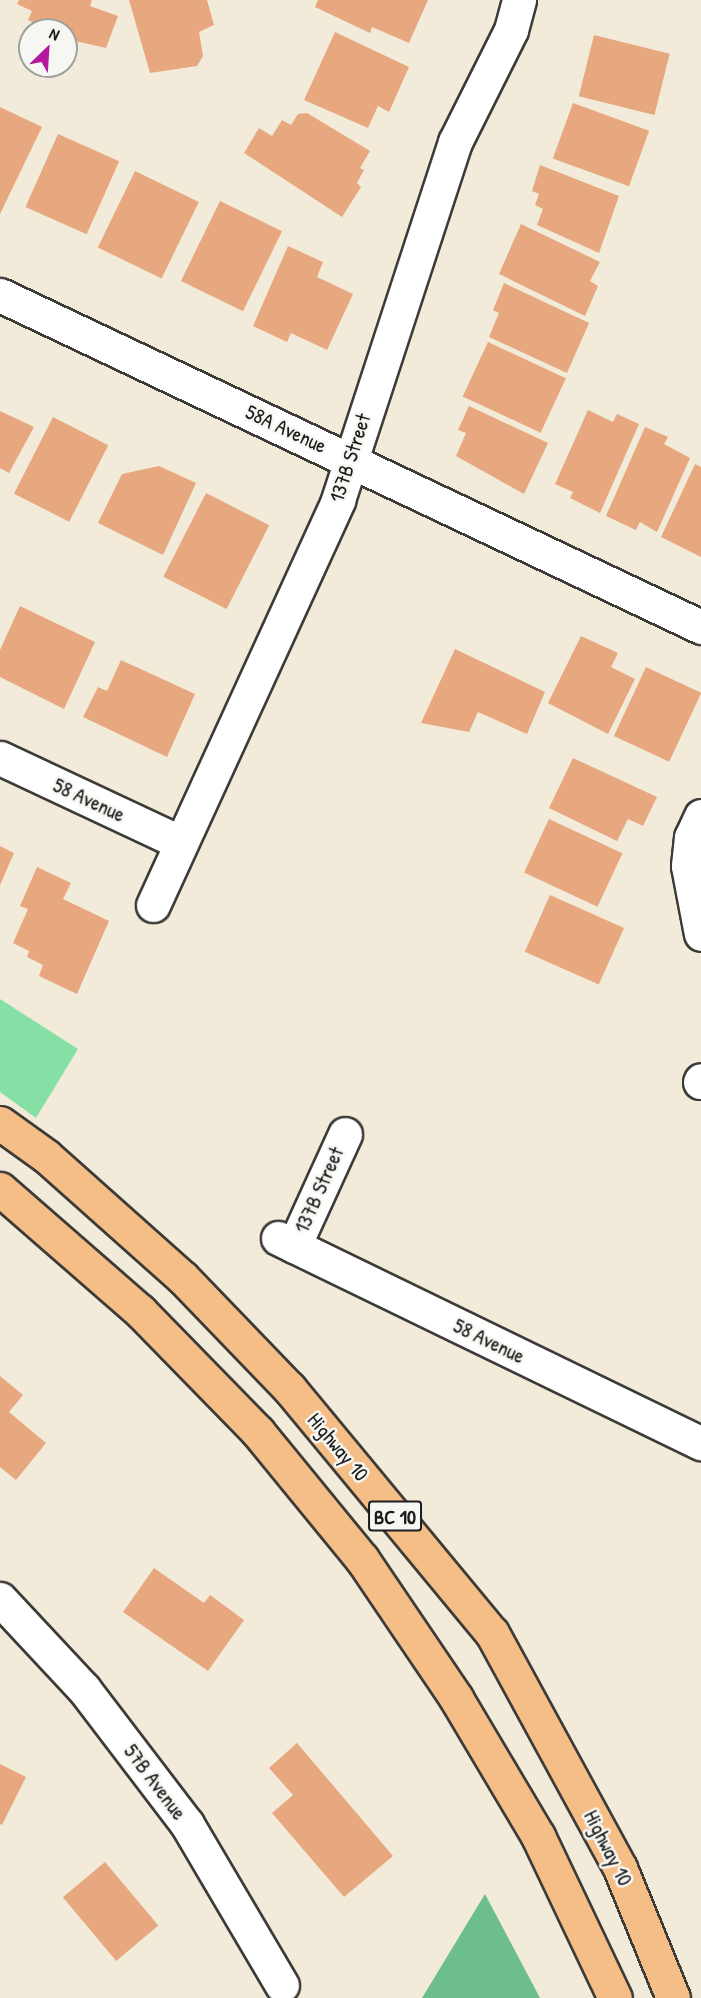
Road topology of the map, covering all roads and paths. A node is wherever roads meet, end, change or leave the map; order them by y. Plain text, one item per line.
1 (519, 0) edge
2 (0, 295) edge
3 (349, 458) junction
4 (701, 627) edge
5 (0, 758) edge
6 (701, 816) edge
7 (179, 842) junction
8 (153, 905) dead end
9 (701, 934) edge
10 (0, 1123) edge
11 (345, 1134) dead end
12 (0, 1189) edge
13 (286, 1242) joint
14 (701, 1443) edge
15 (0, 1599) edge
16 (282, 1985) dead end
17 (615, 1998) edge
18 (673, 1998) edge

1 - 3 street, 137B Street
2 - 3 street, 58A Avenue
3 - 4 street, 58A Avenue
3 - 7 street, 137B Street
5 - 7 street, 58 Avenue
6 - 9 street
7 - 8 street, 137B Street
10 - 18 highway, Highway 10 / BC 10
11 - 13 street, 137B Street
12 - 17 highway, BC 10
13 - 14 street, 58 Avenue
15 - 16 street, 57B Avenue

